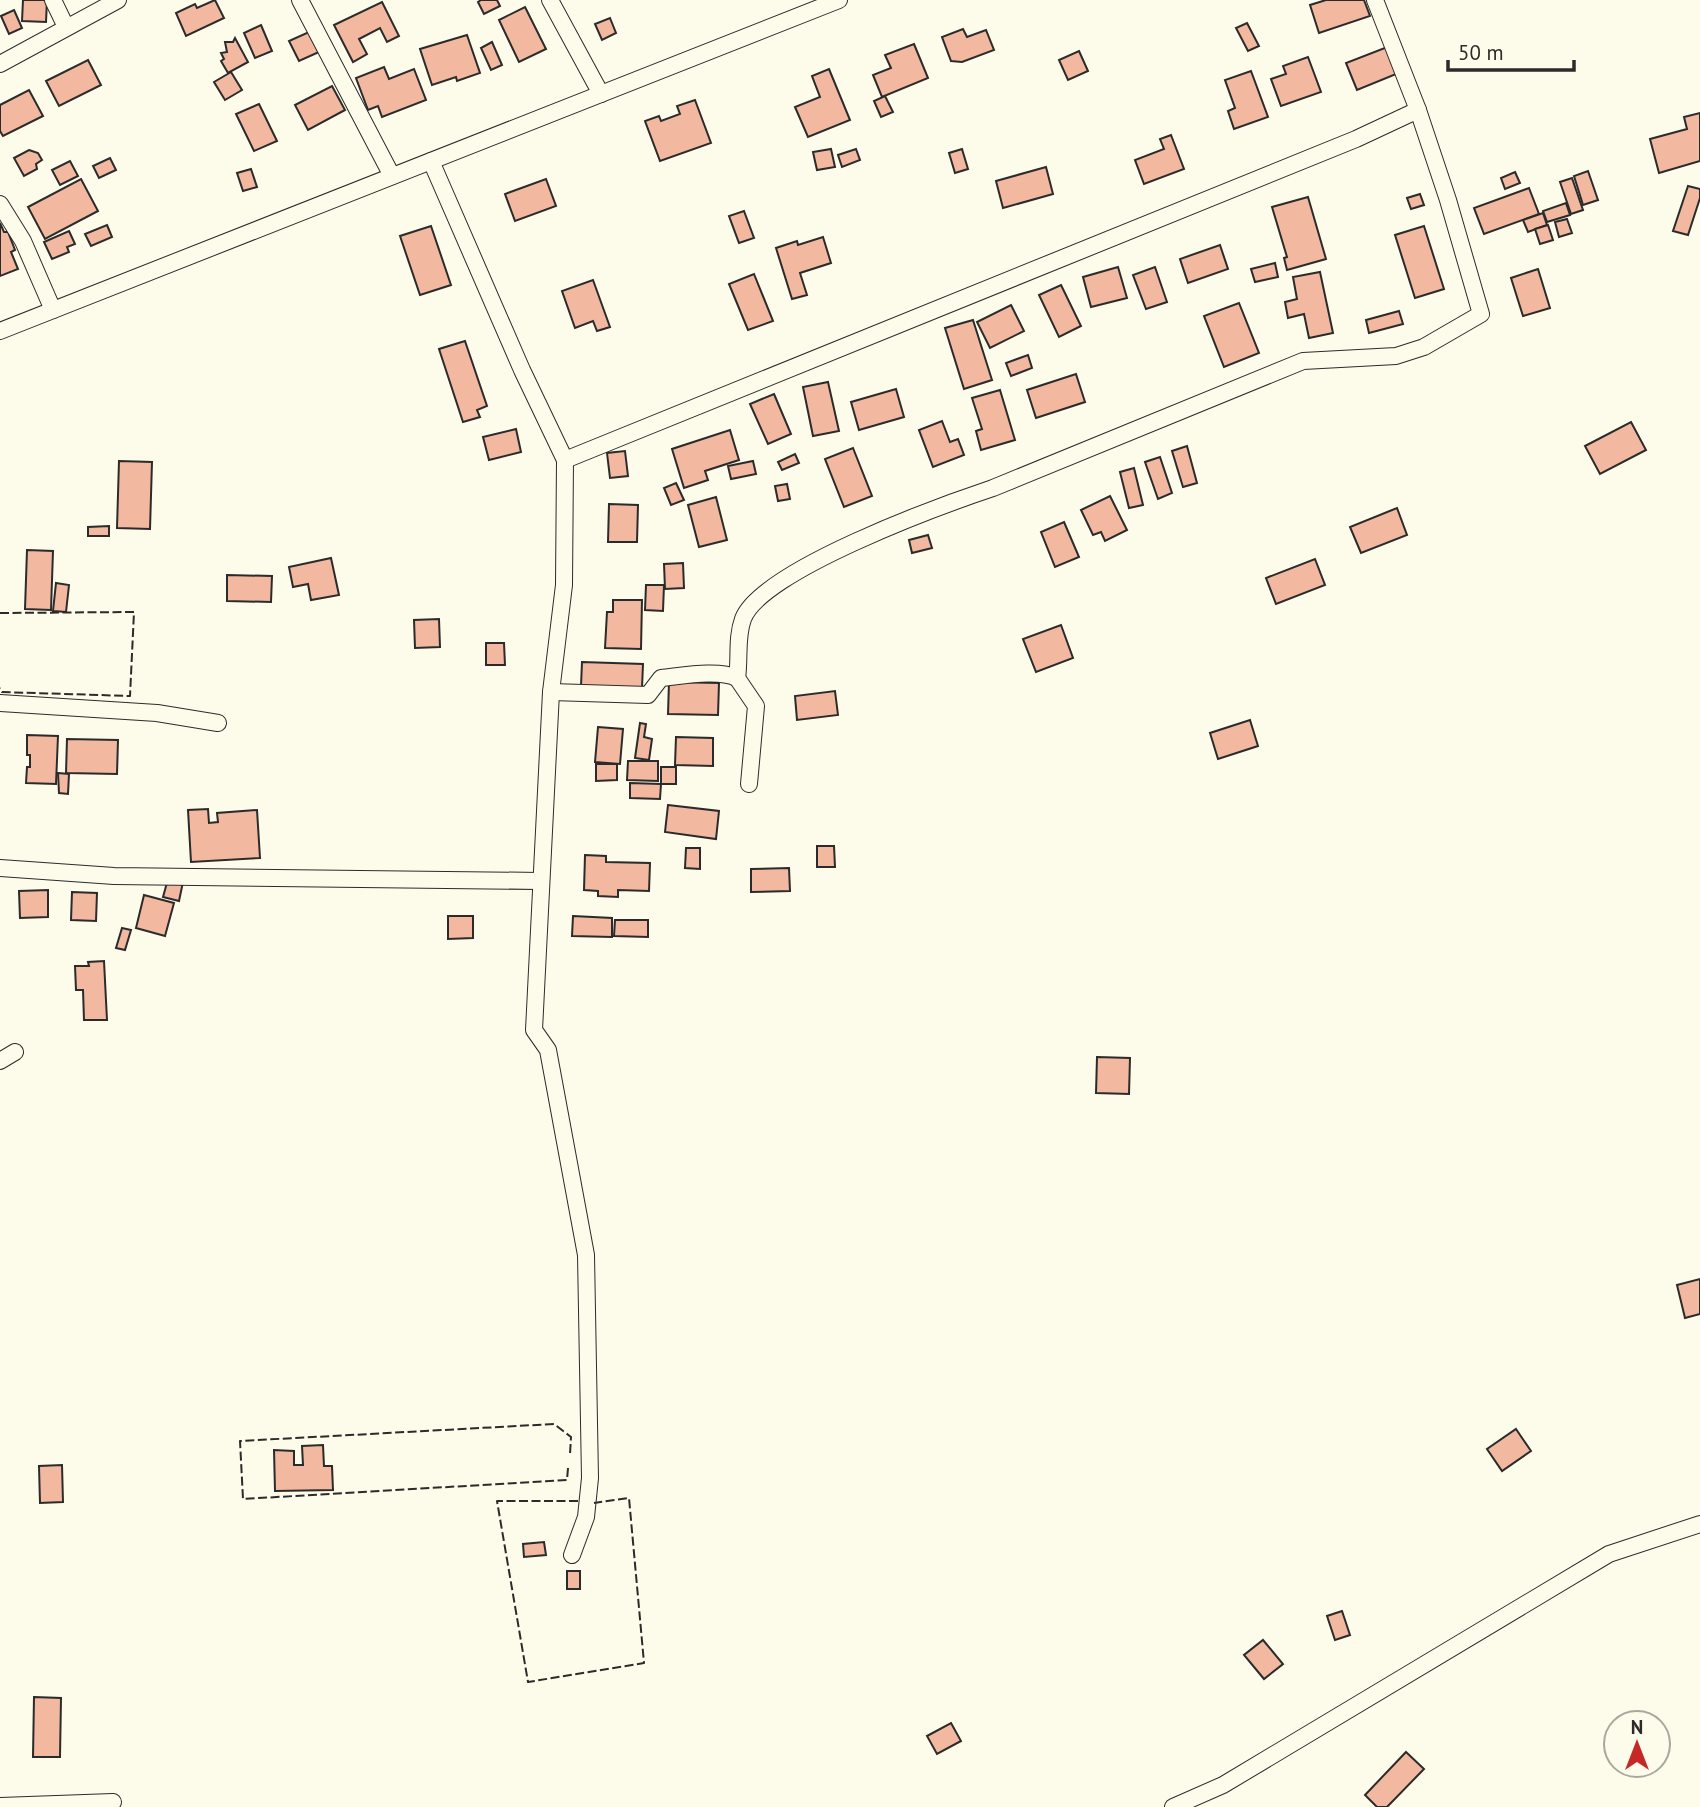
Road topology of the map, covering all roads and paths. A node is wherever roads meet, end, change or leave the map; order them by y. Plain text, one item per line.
1 (53, 0) edge
2 (118, 0) edge
3 (300, 0) edge
4 (550, 0) edge
5 (839, 0) edge
6 (1375, 0) edge
7 (66, 27) junction
8 (0, 64) edge
9 (601, 94) junction
10 (1418, 110) junction
11 (431, 161) junction
12 (392, 176) junction
13 (0, 204) edge
14 (53, 310) junction
15 (0, 331) edge
16 (565, 460) junction
17 (737, 678) junction
18 (551, 692) junction
19 (0, 703) edge
20 (218, 723) dead end
21 (749, 784) dead end
22 (0, 869) edge
23 (540, 881) junction
24 (15, 1052) dead end
25 (0, 1061) edge
26 (1700, 1524) edge
27 (572, 1555) dead end
28 (113, 1802) dead end
29 (0, 1806) edge
30 (1173, 1807) edge

1 - 7 street
2 - 7 street
3 - 12 street
4 - 9 street
5 - 9 street
6 - 10 street
7 - 8 street
9 - 11 street
10 - 16 street
10 - 17 street
11 - 12 street
11 - 16 street
12 - 14 street
13 - 14 street
14 - 15 street
16 - 18 street
17 - 18 street
17 - 21 street
18 - 23 street
19 - 20 street
22 - 23 street
23 - 27 street
24 - 25 street
26 - 30 street
28 - 29 street

